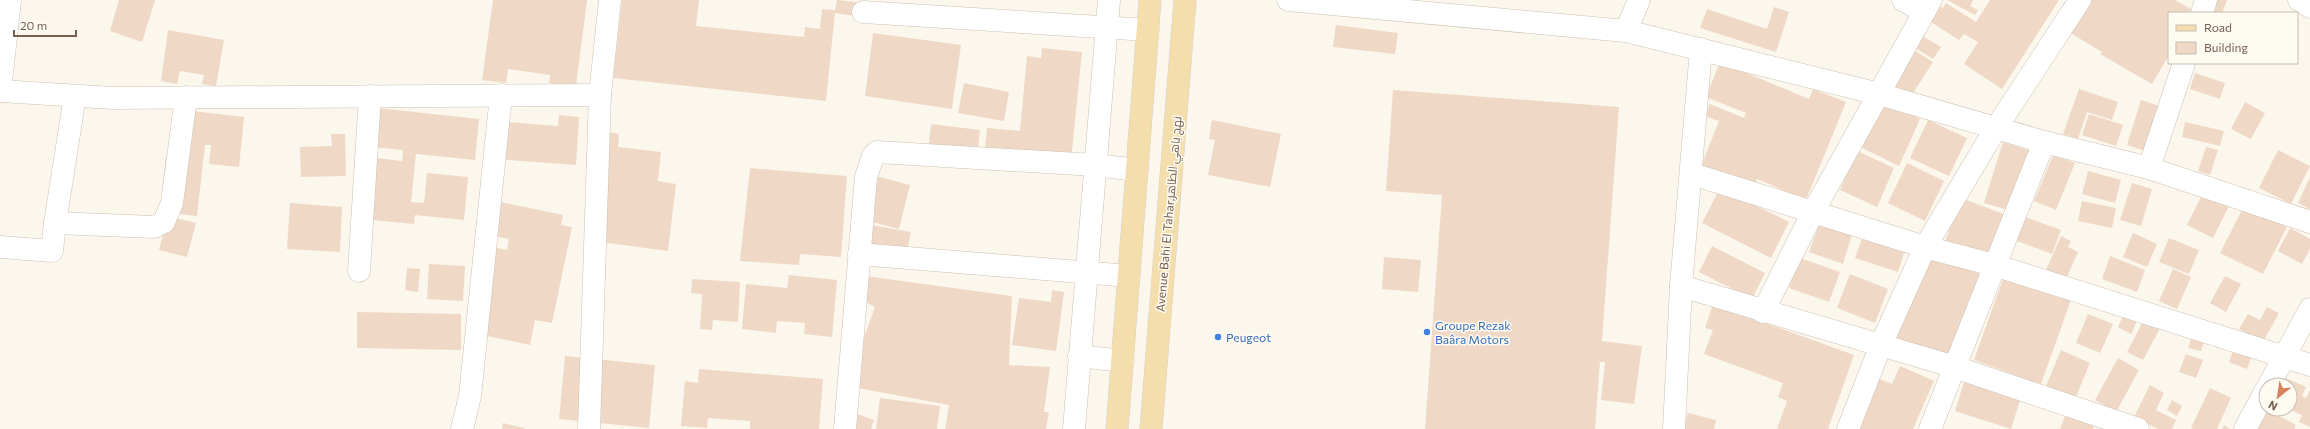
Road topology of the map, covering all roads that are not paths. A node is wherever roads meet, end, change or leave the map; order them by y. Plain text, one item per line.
1 (10, 0) edge
2 (610, 0) edge
3 (1109, 0) edge
4 (1150, 0) edge
5 (1185, 0) edge
6 (1288, 0) edge
7 (1639, 0) edge
8 (1902, 0) edge
9 (2080, 0) edge
10 (2299, 0) edge
11 (1406, 6) edge
12 (1928, 6) edge
13 (2310, 7) edge
14 (863, 12) dead end
15 (1106, 28) junction
16 (1148, 30) junction
17 (1626, 31) junction
18 (1701, 49) junction
19 (2184, 64) edge
20 (0, 91) edge
21 (1879, 94) junction
22 (501, 95) junction
23 (600, 95) junction
24 (75, 96) junction
25 (370, 96) junction
26 (186, 97) junction
27 (1996, 128) junction
28 (2044, 142) junction
29 (1095, 165) junction
30 (2148, 168) junction
31 (1137, 170) junction
32 (1692, 174) junction
33 (1813, 212) junction
34 (2310, 222) edge
35 (55, 223) junction
36 (0, 247) edge
37 (1925, 247) junction
38 (859, 254) junction
39 (1994, 265) junction
40 (360, 271) dead end
41 (1086, 271) junction
42 (1129, 276) junction
43 (1681, 286) junction
44 (2310, 309) edge
45 (1763, 312) junction
46 (1881, 345) junction
47 (1080, 356) junction
48 (2284, 357) junction
49 (1123, 361) junction
50 (2310, 365) edge
51 (1955, 367) junction
52 (2273, 377) edge
53 (2258, 405) edge
54 (595, 428) edge
55 (462, 429) edge
56 (845, 429) edge
57 (1074, 429) edge
58 (1118, 429) edge
59 (1151, 429) edge
60 (1674, 429) edge
61 (1848, 429) edge
62 (1930, 429) edge
63 (2138, 429) edge
64 (2245, 429) edge

1 - 20 street
2 - 23 street
3 - 15 street
4 - 16 main road
5 - 59 main road, Avenue Bahi El Tahar,نهج باهي الطاهر
6 - 11 street
7 - 17 street
8 - 12 street
9 - 27 street
10 - 13 street
11 - 17 street
12 - 21 street
14 - 15 street
15 - 16 street
15 - 29 street
16 - 31 main road
17 - 18 street
18 - 21 street
18 - 32 street
19 - 30 street
20 - 24 street
21 - 27 street
21 - 33 street
22 - 23 street
22 - 25 street
22 - 55 street
23 - 54 street
24 - 26 street
24 - 35 street
25 - 26 street
25 - 40 street
26 - 35 street
27 - 28 street
27 - 37 street
28 - 30 street
28 - 39 street
29 - 31 street
29 - 38 street
29 - 41 street
30 - 34 street
31 - 42 main road
32 - 33 street
32 - 43 street
33 - 37 street
33 - 45 street
35 - 36 street
37 - 39 street
37 - 46 street
38 - 41 street
38 - 56 street
39 - 48 street
39 - 51 street
41 - 42 street
41 - 47 street
42 - 49 main road
43 - 45 street
43 - 60 street
44 - 48 street
45 - 46 street
46 - 51 street
46 - 61 street
47 - 49 street
47 - 57 street
48 - 50 street
48 - 52 street
49 - 58 main road
51 - 62 street
51 - 63 street
53 - 64 street

